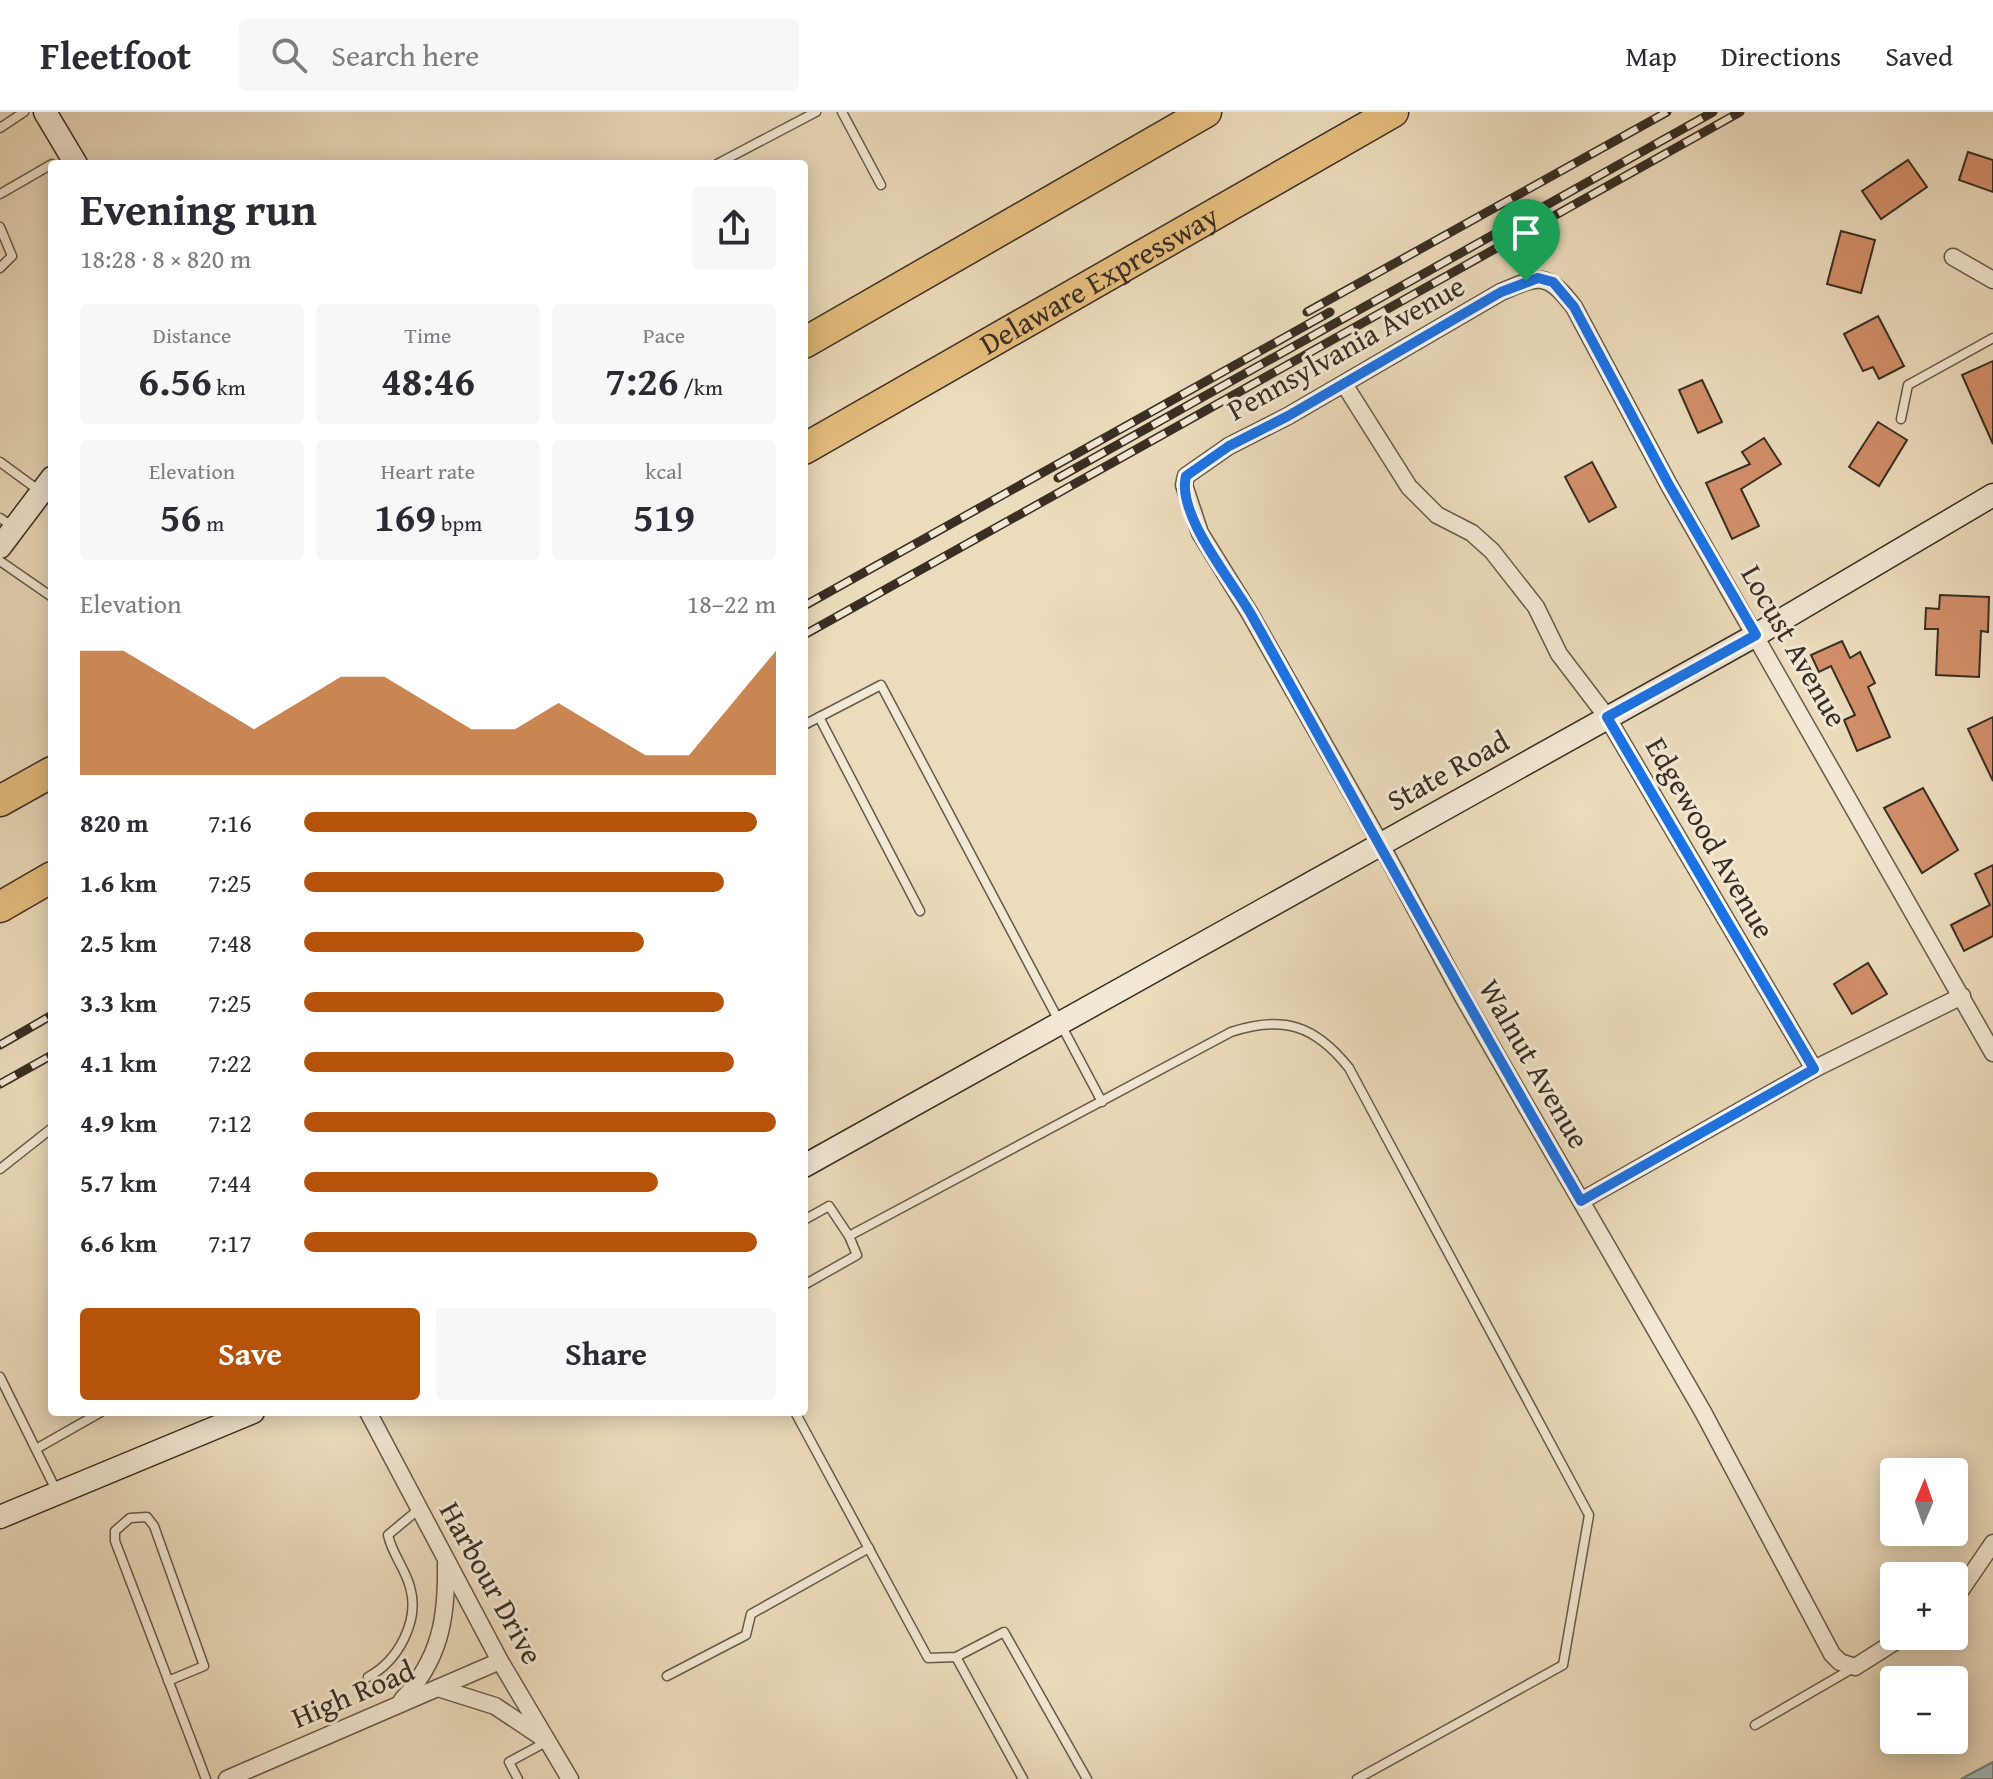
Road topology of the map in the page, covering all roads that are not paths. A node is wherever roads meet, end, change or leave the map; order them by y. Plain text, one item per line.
1 (24, 112) edge
2 (45, 112) edge
3 (816, 112) edge
4 (842, 112) edge
5 (1206, 112) edge
6 (1393, 112) edge
7 (0, 128) edge
8 (61, 160) edge
9 (725, 160) edge
10 (48, 169) edge
11 (881, 185) dead end
12 (0, 194) edge
13 (0, 227) edge
14 (1953, 257) dead end
15 (0, 268) edge
16 (1538, 278) joint
17 (1993, 280) edge
18 (1993, 338) edge
19 (808, 341) edge
20 (1344, 384) junction
21 (1901, 419) dead end
22 (808, 447) edge
23 (0, 462) edge
24 (1186, 476) joint
25 (47, 485) edge
26 (1993, 495) edge
27 (7, 523) edge
28 (0, 547) edge
29 (0, 561) edge
30 (48, 594) edge
31 (1756, 635) junction
32 (819, 717) junction
33 (1607, 717) junction
34 (808, 723) edge
35 (48, 774) edge
36 (0, 801) edge
37 (1380, 843) junction
38 (48, 879) edge
39 (0, 907) edge
40 (920, 911) dead end
41 (1962, 996) junction
42 (1060, 1021) junction
43 (1993, 1053) edge
44 (1814, 1069) junction
45 (1102, 1102) junction
46 (48, 1131) edge
47 (808, 1164) edge
48 (0, 1169) edge
49 (1581, 1201) junction
50 (808, 1218) edge
51 (849, 1236) junction
52 (808, 1283) edge
53 (0, 1377) edge
54 (94, 1416) edge
55 (243, 1416) edge
56 (370, 1416) edge
57 (797, 1416) edge
58 (36, 1449) junction
59 (57, 1493) junction
60 (419, 1509) junction
61 (0, 1517) edge
62 (1993, 1543) edge
63 (869, 1548) junction
64 (446, 1558) junction
65 (1968, 1580) edge
66 (1882, 1650) edge
67 (956, 1657) junction
68 (500, 1661) junction
69 (1855, 1667) junction
70 (667, 1676) dead end
71 (368, 1677) dead end
72 (168, 1681) junction
73 (438, 1688) junction
74 (397, 1706) junction
75 (1755, 1725) dead end
76 (548, 1741) junction
77 (248, 1775) edge
78 (206, 1779) edge
79 (227, 1779) edge
80 (518, 1779) edge
81 (570, 1779) edge
82 (1023, 1779) edge
83 (1087, 1779) edge
84 (1357, 1779) edge

1 - 7 lane
2 - 8 main road
3 - 9 lane
4 - 11 lane
5 - 19 highway
6 - 22 highway, Delaware Expressway
10 - 12 lane
13 - 15 lane
14 - 17 street
16 - 20 street, Pennsylvania Avenue
16 - 31 street, Locust Avenue
18 - 21 lane
20 - 24 street, Pennsylvania Avenue
20 - 33 street, Edgewood Avenue
23 - 25 lane
24 - 37 street, Walnut Avenue
25 - 27 main road
26 - 31 main road, State Road
27 - 28 main road
29 - 30 lane
31 - 33 main road, State Road
31 - 41 street, Locust Avenue
32 - 34 lane
32 - 40 lane
32 - 42 lane
33 - 37 main road, State Road
33 - 44 street, Edgewood Avenue
35 - 36 highway
37 - 42 main road, State Road
37 - 49 street, Walnut Avenue
38 - 39 highway
41 - 43 street, Locust Avenue
41 - 44 street
42 - 45 lane
42 - 47 main road, State Road
44 - 49 street
45 - 51 lane
45 - 84 lane
46 - 48 lane
49 - 69 street, Walnut Avenue
50 - 51 lane
51 - 52 lane
53 - 58 lane
54 - 58 lane
55 - 59 main road
56 - 60 street, Harbour Drive
57 - 63 lane
58 - 59 lane
59 - 61 main road
60 - 64 street, Harbour Drive
60 - 71 lane
62 - 65 street
63 - 67 lane
63 - 70 lane
64 - 68 street, Harbour Drive
64 - 74 street
66 - 69 street
67 - 82 lane
67 - 83 lane
68 - 73 street, High Road
68 - 76 street, Harbour Drive
69 - 75 lane
72 - 72 lane
72 - 78 lane
73 - 74 street, High Road
73 - 76 street
74 - 77 street, High Road
76 - 80 lane
76 - 81 street, Harbour Drive
77 - 79 street, High Road

